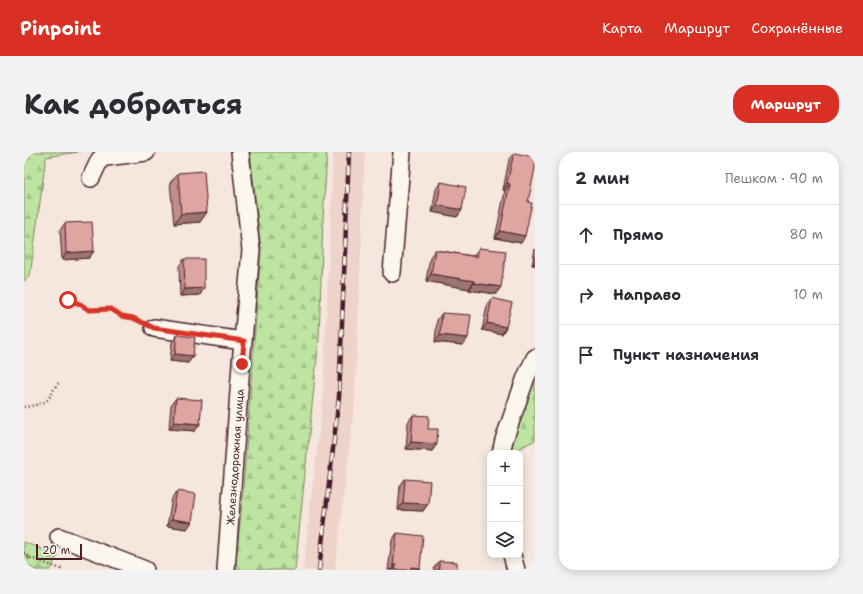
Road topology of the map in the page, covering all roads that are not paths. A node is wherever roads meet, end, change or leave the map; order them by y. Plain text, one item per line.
1 (146, 152) edge
2 (240, 152) edge
3 (402, 152) edge
4 (91, 178) dead end
5 (392, 273) dead end
6 (154, 328) road end
7 (244, 341) junction
8 (535, 358) edge
9 (502, 450) edge
10 (58, 537) dead end
11 (513, 558) edge
12 (145, 570) edge
13 (226, 570) edge
14 (516, 570) edge

1 - 4 street
2 - 7 street, Железнодорожная улица
3 - 5 street
6 - 7 street
7 - 13 street, Железнодорожная улица
8 - 9 street
10 - 12 street
11 - 14 street

